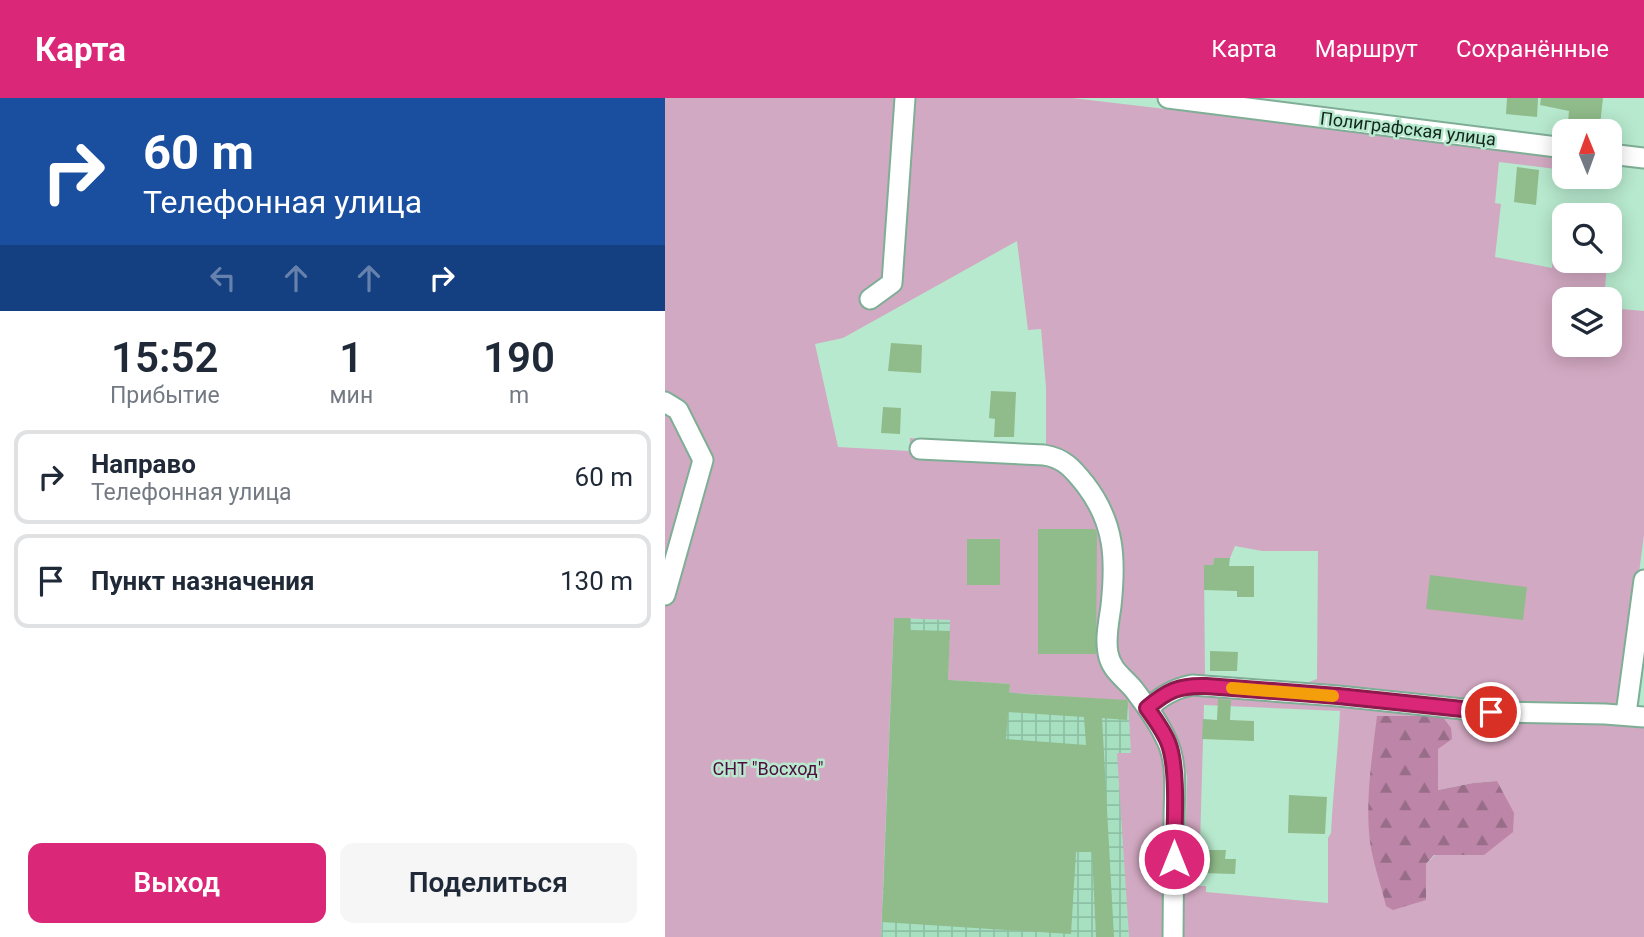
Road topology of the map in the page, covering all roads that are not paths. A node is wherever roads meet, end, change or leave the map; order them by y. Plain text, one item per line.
1 (905, 98) edge
2 (1168, 98) edge
3 (1552, 146) edge
4 (1622, 155) edge
5 (1644, 158) edge
6 (870, 299) dead end
7 (665, 402) edge
8 (920, 449) dead end
9 (1644, 580) edge
10 (665, 594) edge
11 (1147, 708) junction
12 (1635, 715) edge
13 (1173, 937) edge

1 - 6 street
2 - 3 street, Полиграфская улица
4 - 5 street
7 - 10 street
8 - 11 street
9 - 12 street
11 - 12 street
11 - 13 street

